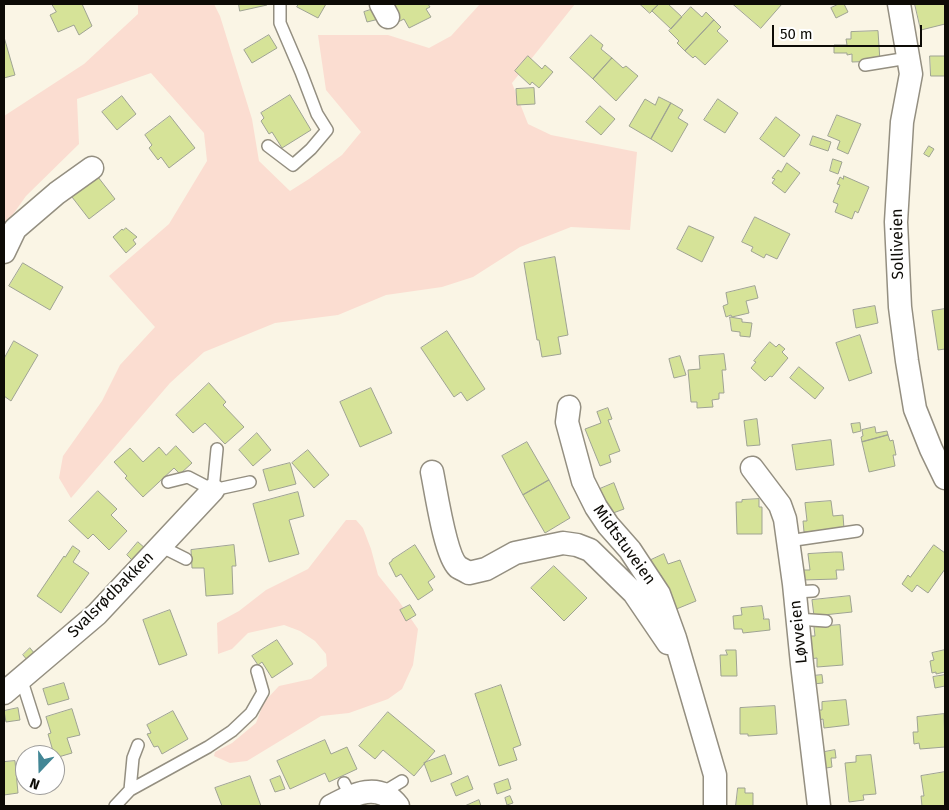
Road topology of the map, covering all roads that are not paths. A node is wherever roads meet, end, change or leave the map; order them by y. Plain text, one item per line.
1 (280, 4) edge
2 (899, 4) edge
3 (908, 58) junction
4 (865, 65) dead end
5 (268, 146) dead end
6 (92, 168) dead end
7 (4, 252) edge
8 (569, 407) dead end
9 (217, 449) dead end
10 (752, 468) dead end
11 (432, 472) dead end
12 (945, 478) edge
13 (168, 482) dead end
14 (250, 482) dead end
15 (213, 490) junction
16 (857, 532) dead end
17 (788, 541) junction
18 (160, 546) junction
19 (186, 558) dead end
20 (797, 620) junction
21 (826, 621) dead end
22 (678, 652) junction
23 (257, 671) dead end
24 (21, 678) junction
25 (4, 693) edge
26 (35, 722) dead end
27 (138, 745) dead end
28 (402, 781) dead end
29 (130, 790) junction
30 (342, 795) edge
31 (390, 799) edge
32 (115, 806) edge
33 (715, 806) edge
34 (819, 806) edge

1 - 5 lane
2 - 3 street, Solliveien
3 - 4 lane
3 - 12 street, Solliveien
6 - 7 street
8 - 22 street, Midtstuveien
9 - 15 lane
10 - 17 street, Løvveien
11 - 22 street, Midtstuveien
13 - 15 lane
14 - 15 lane
15 - 18 street, Svalsrødbakken
16 - 17 lane
17 - 20 street, Løvveien
18 - 19 lane
18 - 24 street, Svalsrødbakken
20 - 21 lane
20 - 34 street, Løvveien
22 - 33 street, Midtstuveien
23 - 29 lane
24 - 25 street, Svalsrødbakken
24 - 26 lane
27 - 29 lane
28 - 31 lane
29 - 32 lane
30 - 31 street

